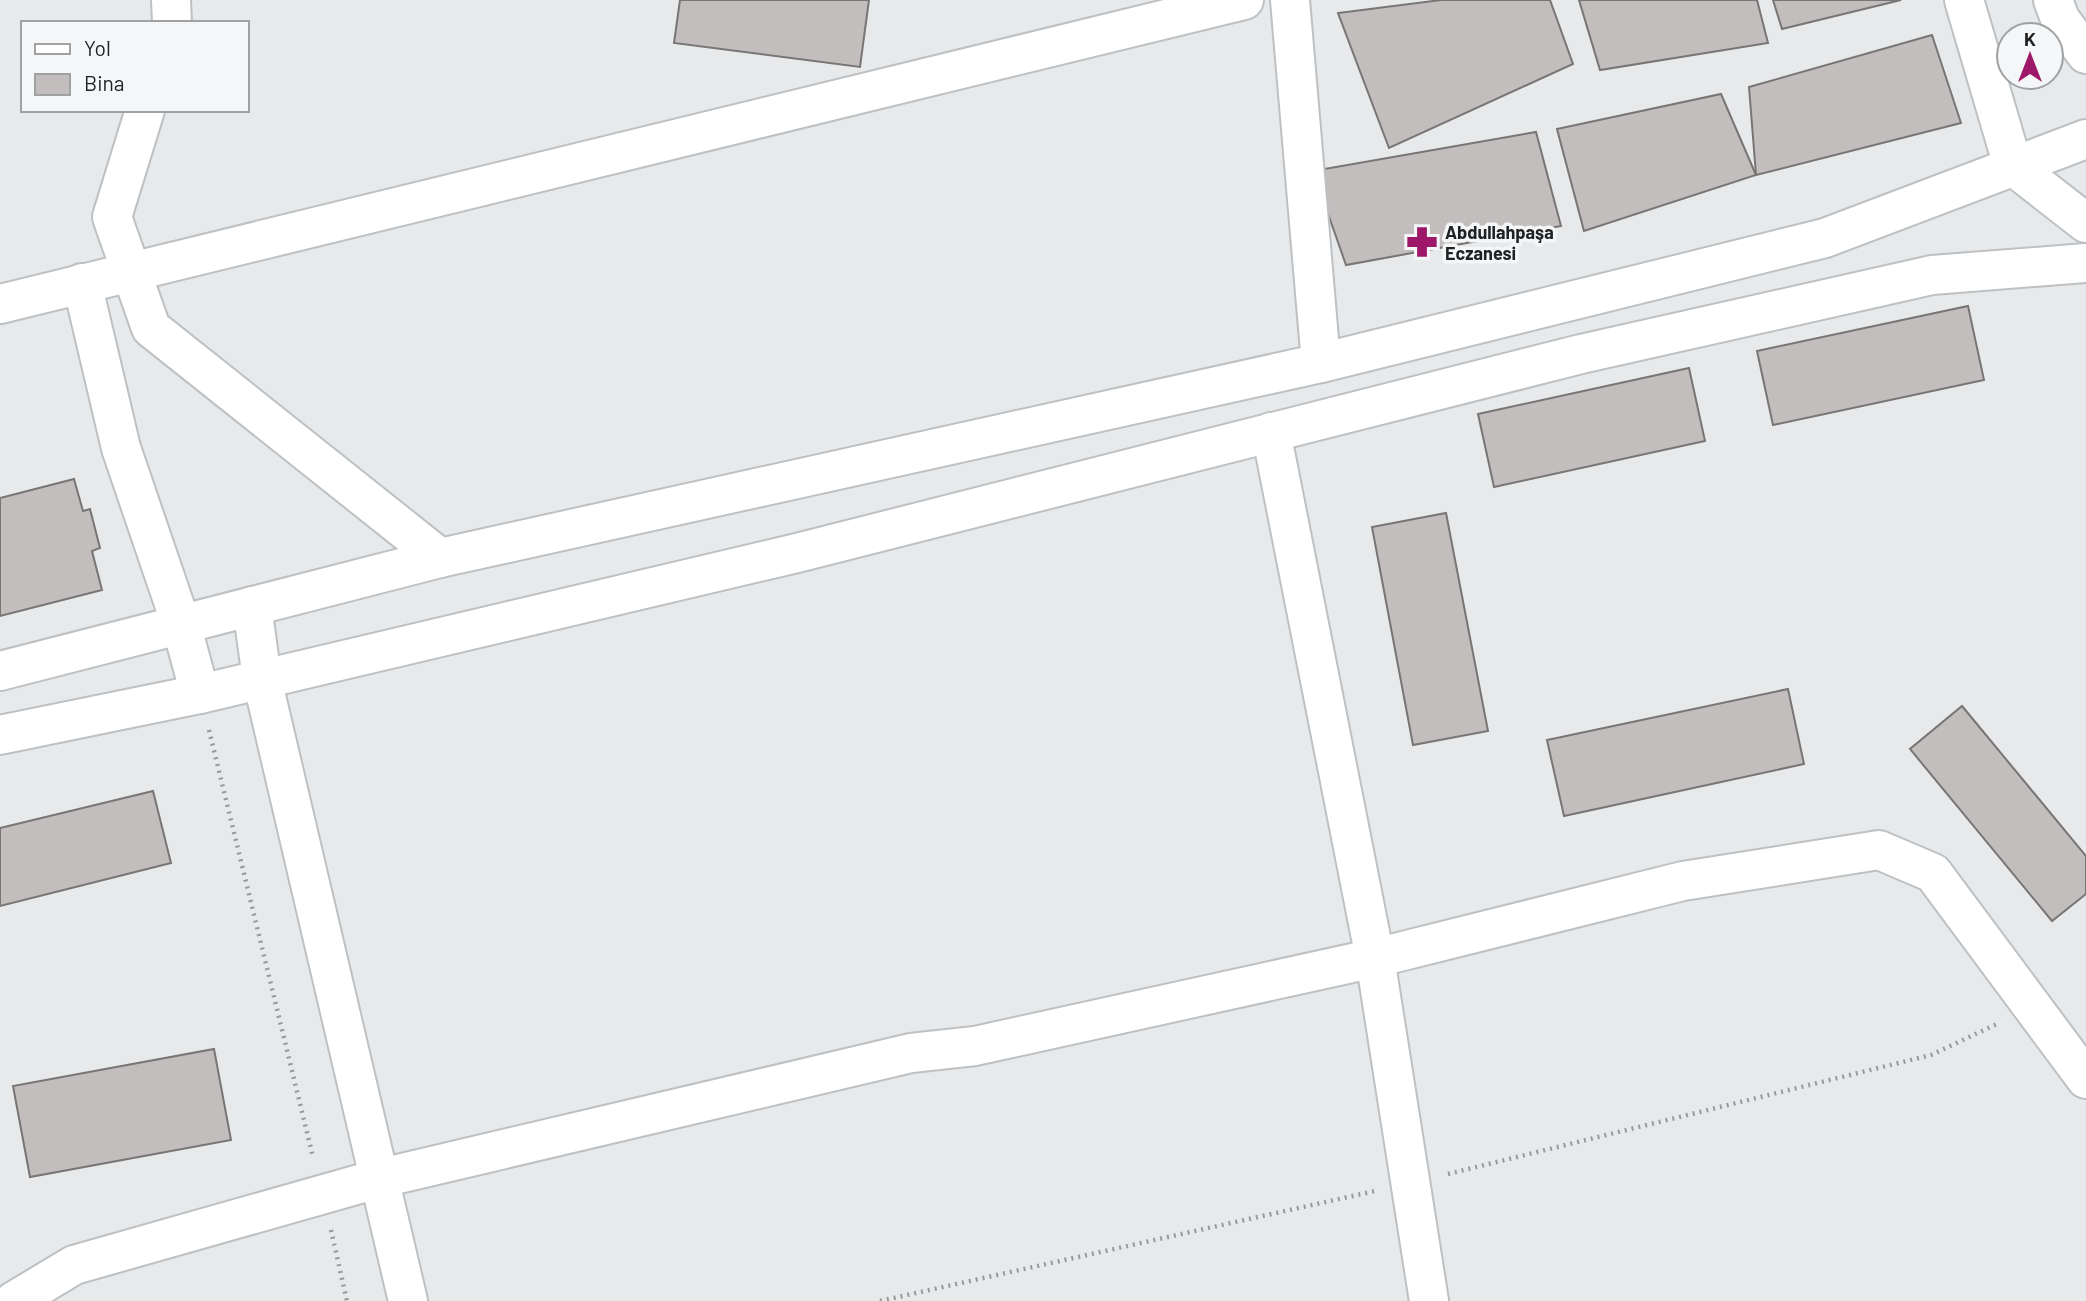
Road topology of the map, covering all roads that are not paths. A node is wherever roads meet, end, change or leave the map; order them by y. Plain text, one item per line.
1 (171, 0) edge
2 (1244, 0) edge
3 (1290, 0) edge
4 (1964, 0) edge
5 (2053, 0) edge
6 (172, 21) edge
7 (2086, 54) edge
8 (144, 112) edge
9 (2086, 139) edge
10 (2013, 166) junction
11 (2086, 223) edge
12 (2086, 263) edge
13 (132, 270) junction
14 (82, 283) junction
15 (0, 304) edge
16 (1321, 363) junction
17 (1272, 432) junction
18 (440, 558) junction
19 (252, 606) junction
20 (181, 624) junction
21 (0, 671) edge
22 (262, 679) junction
23 (200, 694) junction
24 (0, 735) edge
25 (1375, 958) junction
26 (2086, 1079) edge
27 (377, 1179) junction
28 (14, 1301) edge
29 (408, 1301) edge
30 (1429, 1301) edge

1 - 6 street
2 - 13 street
3 - 16 street
4 - 10 street
5 - 7 street
8 - 13 street
9 - 10 street
10 - 11 street
10 - 16 street
12 - 17 street
13 - 14 street
13 - 18 street
14 - 15 street
14 - 20 street
16 - 18 street
17 - 22 street
17 - 25 street
18 - 19 street
19 - 20 street
19 - 22 street
20 - 21 street
20 - 23 street
22 - 23 street
22 - 27 street
23 - 24 street
25 - 26 street
25 - 27 street
25 - 30 street
27 - 28 street
27 - 29 street

